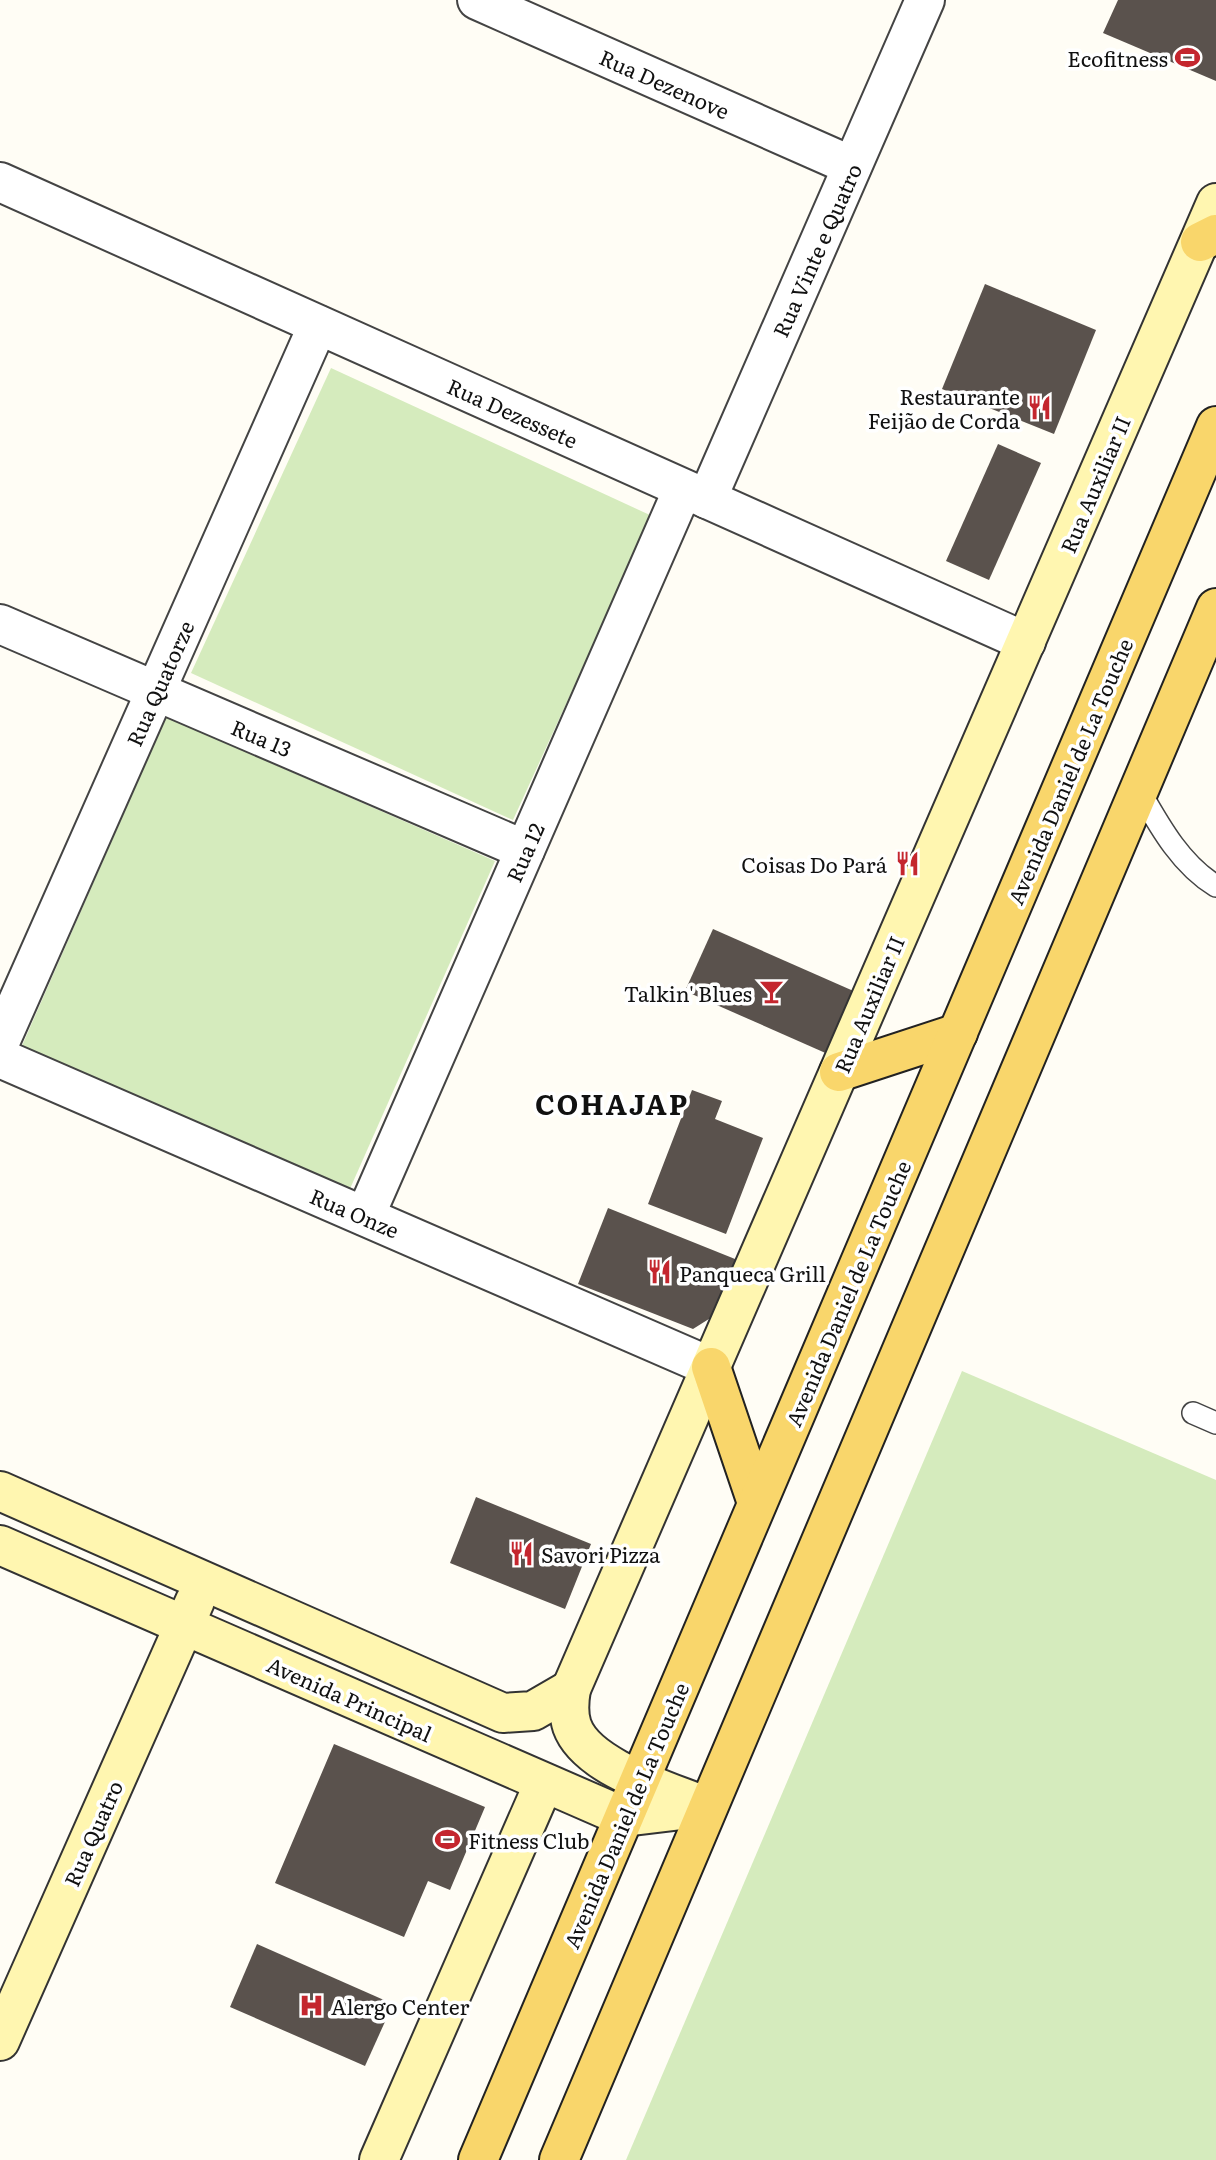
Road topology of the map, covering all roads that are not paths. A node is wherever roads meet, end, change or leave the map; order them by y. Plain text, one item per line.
1 (477, 0) edge
2 (925, 0) edge
3 (532, 11) edge
4 (852, 166) junction
5 (0, 182) edge
6 (1216, 203) edge
7 (1208, 238) edge
8 (318, 325) junction
9 (1216, 426) edge
10 (695, 494) junction
11 (1216, 608) edge
12 (0, 624) edge
13 (1026, 642) junction
14 (156, 691) junction
15 (1139, 790) junction
16 (525, 850) junction
17 (1216, 886) edge
18 (958, 1032) junction
19 (0, 1042) edge
20 (0, 1058) edge
21 (839, 1072) junction
22 (365, 1216) junction
23 (710, 1367) junction
24 (1192, 1413) dead end
25 (1216, 1423) edge
26 (0, 1491) edge
27 (757, 1503) junction
28 (0, 1545) edge
29 (203, 1582) junction
30 (184, 1626) junction
31 (571, 1689) junction
32 (640, 1778) junction
33 (544, 1783) junction
34 (708, 1807) junction
35 (624, 1817) junction
36 (12, 1983) edge
37 (0, 2041) edge
38 (379, 2160) edge
39 (478, 2160) edge
40 (559, 2160) edge

1 - 3 street, Rua Dezenove
2 - 4 street, Rua Vinte e Quatro
3 - 4 street, Rua Dezenove
4 - 10 street, Rua Vinte e Quatro
5 - 8 street, Rua Dezessete
6 - 7 street, Rua Auxiliar II
7 - 13 street, Rua Auxiliar II
8 - 10 street, Rua Dezessete
8 - 14 street, Rua Quatorze
9 - 18 main road, Avenida Daniel de La Touche
10 - 13 street, Rua Dezessete
10 - 16 street, Rua 12
11 - 15 main road
12 - 14 street, Rua 13
13 - 21 street, Rua Auxiliar II
14 - 16 street, Rua 13
14 - 19 street, Rua Quatorze
15 - 17 lane
15 - 34 main road
16 - 22 street, Rua 12
18 - 21 main road
18 - 27 main road, Avenida Daniel de La Touche
20 - 22 street, Rua Onze
21 - 23 street, Rua Auxiliar II
22 - 23 street, Rua Onze
23 - 27 main road
23 - 31 street, Rua Auxiliar II
24 - 25 lane
26 - 29 street
27 - 32 main road, Avenida Daniel de La Touche
28 - 30 street, Avenida Principal
29 - 30 street, Rua Quatro
29 - 31 street
30 - 33 street, Avenida Principal
30 - 36 street, Rua Quatro
31 - 32 street, Rua Auxiliar II
32 - 34 street, Rua Auxiliar II
32 - 35 main road, Avenida Daniel de La Touche
33 - 35 street, Avenida Principal
33 - 38 street
34 - 35 street, Avenida Principal
34 - 40 main road
35 - 39 main road, Avenida Daniel de La Touche
36 - 37 street, Rua Quatro

